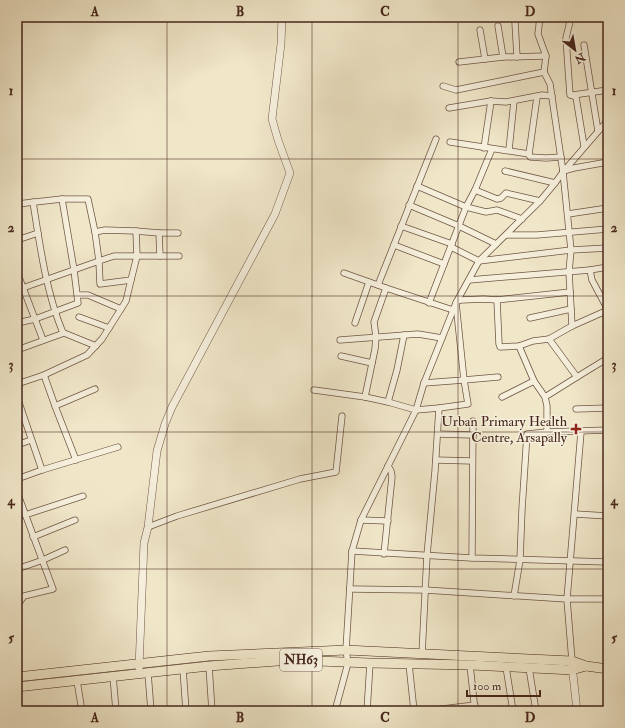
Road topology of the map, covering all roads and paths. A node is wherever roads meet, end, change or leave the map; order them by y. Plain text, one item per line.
1 (282, 17) edge
2 (540, 17) edge
3 (572, 17) edge
4 (515, 22) dead end
5 (498, 26) dead end
6 (480, 30) dead end
7 (608, 33) edge
8 (584, 45) dead end
9 (608, 49) edge
10 (546, 56) junction
11 (503, 57) junction
12 (517, 57) junction
13 (485, 59) junction
14 (459, 62) dead end
15 (544, 72) junction
16 (443, 86) dead end
17 (608, 90) edge
18 (591, 92) junction
19 (570, 95) junction
20 (552, 96) junction
21 (537, 97) junction
22 (491, 101) junction
23 (514, 101) junction
24 (449, 108) dead end
25 (608, 120) edge
26 (598, 131) junction
27 (436, 140) dead end
28 (450, 142) dead end
29 (584, 146) junction
30 (484, 148) junction
31 (492, 148) junction
32 (509, 150) junction
33 (530, 154) junction
34 (561, 157) junction
35 (608, 162) edge
36 (505, 171) dead end
37 (562, 172) junction
38 (555, 183) junction
39 (417, 186) junction
40 (475, 190) junction
41 (62, 199) junction
42 (540, 201) junction
43 (33, 202) junction
44 (17, 204) edge
45 (409, 206) junction
46 (466, 207) junction
47 (608, 208) edge
48 (568, 214) junction
49 (522, 219) junction
50 (401, 226) junction
51 (459, 226) junction
52 (608, 229) edge
53 (95, 232) junction
54 (136, 232) junction
55 (569, 232) junction
56 (159, 233) junction
57 (178, 233) dead end
58 (38, 234) junction
59 (507, 235) junction
60 (17, 240) edge
61 (496, 244) junction
62 (394, 245) junction
63 (451, 245) junction
64 (608, 248) edge
65 (571, 250) junction
66 (137, 256) junction
67 (160, 256) junction
68 (179, 256) dead end
69 (98, 261) junction
70 (479, 261) junction
71 (444, 264) junction
72 (608, 267) edge
73 (74, 270) junction
74 (590, 270) junction
75 (17, 272) edge
76 (569, 272) junction
77 (344, 273) dead end
78 (47, 280) junction
79 (131, 280) junction
80 (469, 280) junction
81 (369, 282) junction
82 (378, 285) junction
83 (24, 288) junction
84 (386, 288) junction
85 (17, 290) edge
86 (570, 292) junction
87 (78, 295) junction
88 (497, 300) junction
89 (457, 302) junction
90 (429, 303) junction
91 (571, 308) junction
92 (121, 309) junction
93 (453, 310) junction
94 (54, 312) junction
95 (79, 317) dead end
96 (530, 318) dead end
97 (35, 319) junction
98 (17, 323) edge
99 (355, 323) dead end
100 (572, 326) junction
101 (109, 328) junction
102 (63, 333) junction
103 (404, 334) junction
104 (376, 337) junction
105 (442, 338) junction
106 (549, 338) junction
107 (43, 340) junction
108 (340, 340) dead end
109 (96, 346) junction
110 (519, 346) junction
111 (17, 350) edge
112 (341, 356) dead end
113 (608, 358) edge
114 (372, 362) junction
115 (44, 375) junction
116 (498, 377) dead end
117 (577, 377) junction
118 (464, 380) junction
119 (534, 382) junction
120 (424, 383) junction
121 (17, 384) edge
122 (95, 389) dead end
123 (314, 390) dead end
124 (17, 397) edge
125 (365, 397) junction
126 (502, 397) dead end
127 (545, 397) junction
128 (388, 402) junction
129 (55, 406) junction
130 (439, 408) junction
131 (608, 408) edge
132 (576, 409) dead end
133 (416, 410) junction
134 (342, 416) dead end
135 (473, 421) dead end
136 (608, 430) edge
137 (547, 432) junction
138 (581, 432) junction
139 (438, 434) junction
140 (473, 435) junction
141 (31, 440) junction
142 (17, 445) edge
143 (118, 447) dead end
144 (76, 460) junction
145 (436, 460) junction
146 (472, 461) junction
147 (388, 466) junction
148 (42, 470) junction
149 (17, 479) edge
150 (17, 492) edge
151 (83, 496) dead end
152 (575, 514) junction
153 (25, 515) junction
154 (608, 516) edge
155 (75, 520) dead end
156 (361, 520) junction
157 (388, 521) junction
158 (148, 527) junction
159 (33, 537) junction
160 (65, 550) dead end
161 (352, 551) junction
162 (384, 554) junction
163 (427, 555) junction
164 (472, 558) junction
165 (43, 560) junction
166 (520, 560) junction
167 (570, 561) junction
168 (608, 562) edge
169 (17, 569) edge
170 (350, 589) junction
171 (425, 590) junction
172 (514, 596) junction
173 (567, 599) junction
174 (608, 599) edge
175 (17, 603) edge
176 (346, 650) junction
177 (422, 654) junction
178 (140, 663) junction
179 (348, 663) junction
180 (370, 663) junction
181 (409, 664) junction
182 (470, 665) junction
183 (572, 665) junction
184 (209, 666) junction
185 (506, 667) junction
186 (529, 668) junction
187 (183, 669) junction
188 (608, 669) edge
189 (148, 673) junction
190 (138, 674) junction
191 (113, 676) junction
192 (17, 677) edge
193 (77, 681) junction
194 (17, 687) edge
195 (475, 704) junction
196 (82, 711) edge
197 (116, 711) edge
198 (151, 711) edge
199 (186, 711) edge
200 (212, 711) edge
201 (335, 711) edge
202 (367, 711) edge
203 (414, 711) edge
204 (425, 711) edge
205 (476, 711) edge
206 (513, 711) edge
207 (536, 711) edge
208 (578, 711) edge

1 - 158 street
2 - 10 street
3 - 19 street
4 - 12 street
5 - 11 street
6 - 13 street
7 - 9 street
8 - 18 street
10 - 12 street
10 - 15 street
11 - 12 street
11 - 13 street
13 - 14 street
15 - 16 street
15 - 20 street
17 - 18 street
18 - 19 street
18 - 26 street
19 - 29 street
20 - 21 street
20 - 34 street
21 - 23 street
21 - 33 street
22 - 23 street
22 - 24 street
22 - 30 street
23 - 32 street
25 - 26 street
26 - 29 street
27 - 39 street
28 - 30 street
29 - 37 street
30 - 31 street
31 - 32 street
31 - 40 street
32 - 33 street
33 - 34 street
34 - 37 street
35 - 37 street
36 - 38 street
37 - 38 street
37 - 48 street
38 - 42 street
39 - 45 street
39 - 46 street
40 - 42 street
40 - 46 street
41 - 43 street
41 - 53 street
41 - 73 street
42 - 49 street
43 - 44 street
43 - 58 street
45 - 50 street
45 - 51 street
46 - 49 street
46 - 51 street
47 - 48 street
48 - 55 street
49 - 59 street
50 - 62 street
50 - 63 street
51 - 61 street
51 - 63 street
52 - 55 street
53 - 54 street
53 - 69 street
54 - 56 street
54 - 66 street
55 - 59 street
55 - 65 street
56 - 57 street
56 - 67 street
58 - 60 street
58 - 78 street
59 - 61 street
61 - 70 street
62 - 71 street
62 - 82 street
63 - 70 street
63 - 71 street
64 - 65 street
65 - 70 street
65 - 76 street
66 - 67 street
66 - 69 street
66 - 79 street
67 - 68 street
69 - 73 street
69 - 79 street
70 - 80 street
71 - 90 street
72 - 74 street
73 - 78 street
73 - 87 street
74 - 76 street
74 - 100 street
75 - 83 street
76 - 80 street
76 - 86 street
77 - 81 street
78 - 83 street
78 - 94 street
79 - 92 street
80 - 89 street
81 - 82 street
81 - 99 street
82 - 84 street
83 - 85 street
83 - 97 street
84 - 90 street
84 - 104 street
86 - 88 street
86 - 91 street
87 - 92 street
87 - 94 street
88 - 89 street
88 - 110 street
89 - 93 street
89 - 118 street
90 - 93 street
91 - 96 street
91 - 100 street
92 - 101 street
93 - 105 street
94 - 97 street
94 - 102 street
95 - 101 street
97 - 98 street
97 - 107 street
100 - 106 street
101 - 109 street
102 - 107 street
102 - 109 street
103 - 104 street
103 - 105 street
103 - 128 street
104 - 108 street
104 - 114 street
105 - 120 street
106 - 110 street
106 - 117 street
107 - 111 street
109 - 115 street
110 - 119 street
112 - 114 street
113 - 117 street
114 - 125 street
115 - 121 street
115 - 129 street
116 - 118 street
117 - 127 street
118 - 120 street
118 - 130 street
119 - 126 street
119 - 127 street
120 - 133 street
122 - 129 street
123 - 125 street
124 - 141 street
125 - 128 street
127 - 137 street
128 - 133 street
129 - 144 street
130 - 133 street
130 - 139 street
131 - 132 street
133 - 147 street
134 - 158 street
135 - 140 street
136 - 138 street
137 - 138 street
137 - 166 street
138 - 152 street
139 - 140 street
139 - 145 street
140 - 146 street
141 - 142 street
141 - 148 street
143 - 144 street
144 - 148 street
145 - 146 street
145 - 163 street
146 - 164 street
147 - 156 street
147 - 157 street
148 - 149 street
150 - 153 street
151 - 153 street
152 - 154 street
152 - 167 street
153 - 159 street
155 - 159 street
156 - 157 street
156 - 161 street
157 - 162 street
158 - 178 street
159 - 165 street
160 - 165 street
161 - 162 street
161 - 170 street
162 - 163 street
163 - 164 street
163 - 171 street
164 - 166 street
165 - 169 street
165 - 175 street
166 - 167 street
166 - 172 street
167 - 168 street
167 - 173 street
170 - 171 street
170 - 176 street
171 - 172 street
171 - 177 street
172 - 173 street
173 - 174 street
173 - 183 street
176 - 177 highway, NH63
176 - 178 highway, NH63
176 - 179 street
177 - 183 highway, NH63
178 - 190 street
178 - 192 highway, NH63
179 - 180 highway, NH63
179 - 184 highway, NH63
179 - 201 street
180 - 181 highway, NH63
180 - 202 street
181 - 182 highway, NH63
181 - 203 street
182 - 185 highway, NH63
182 - 195 street
183 - 186 highway, NH63
183 - 188 highway, NH63
183 - 208 street
184 - 187 highway, NH63
184 - 200 street
185 - 186 highway, NH63
185 - 206 street
186 - 207 street
187 - 189 highway, NH63
187 - 199 street
189 - 190 highway, NH63
189 - 198 street
190 - 191 highway, NH63
191 - 193 highway, NH63
191 - 197 street
193 - 194 highway, NH63
193 - 196 street
195 - 204 street
195 - 205 street

